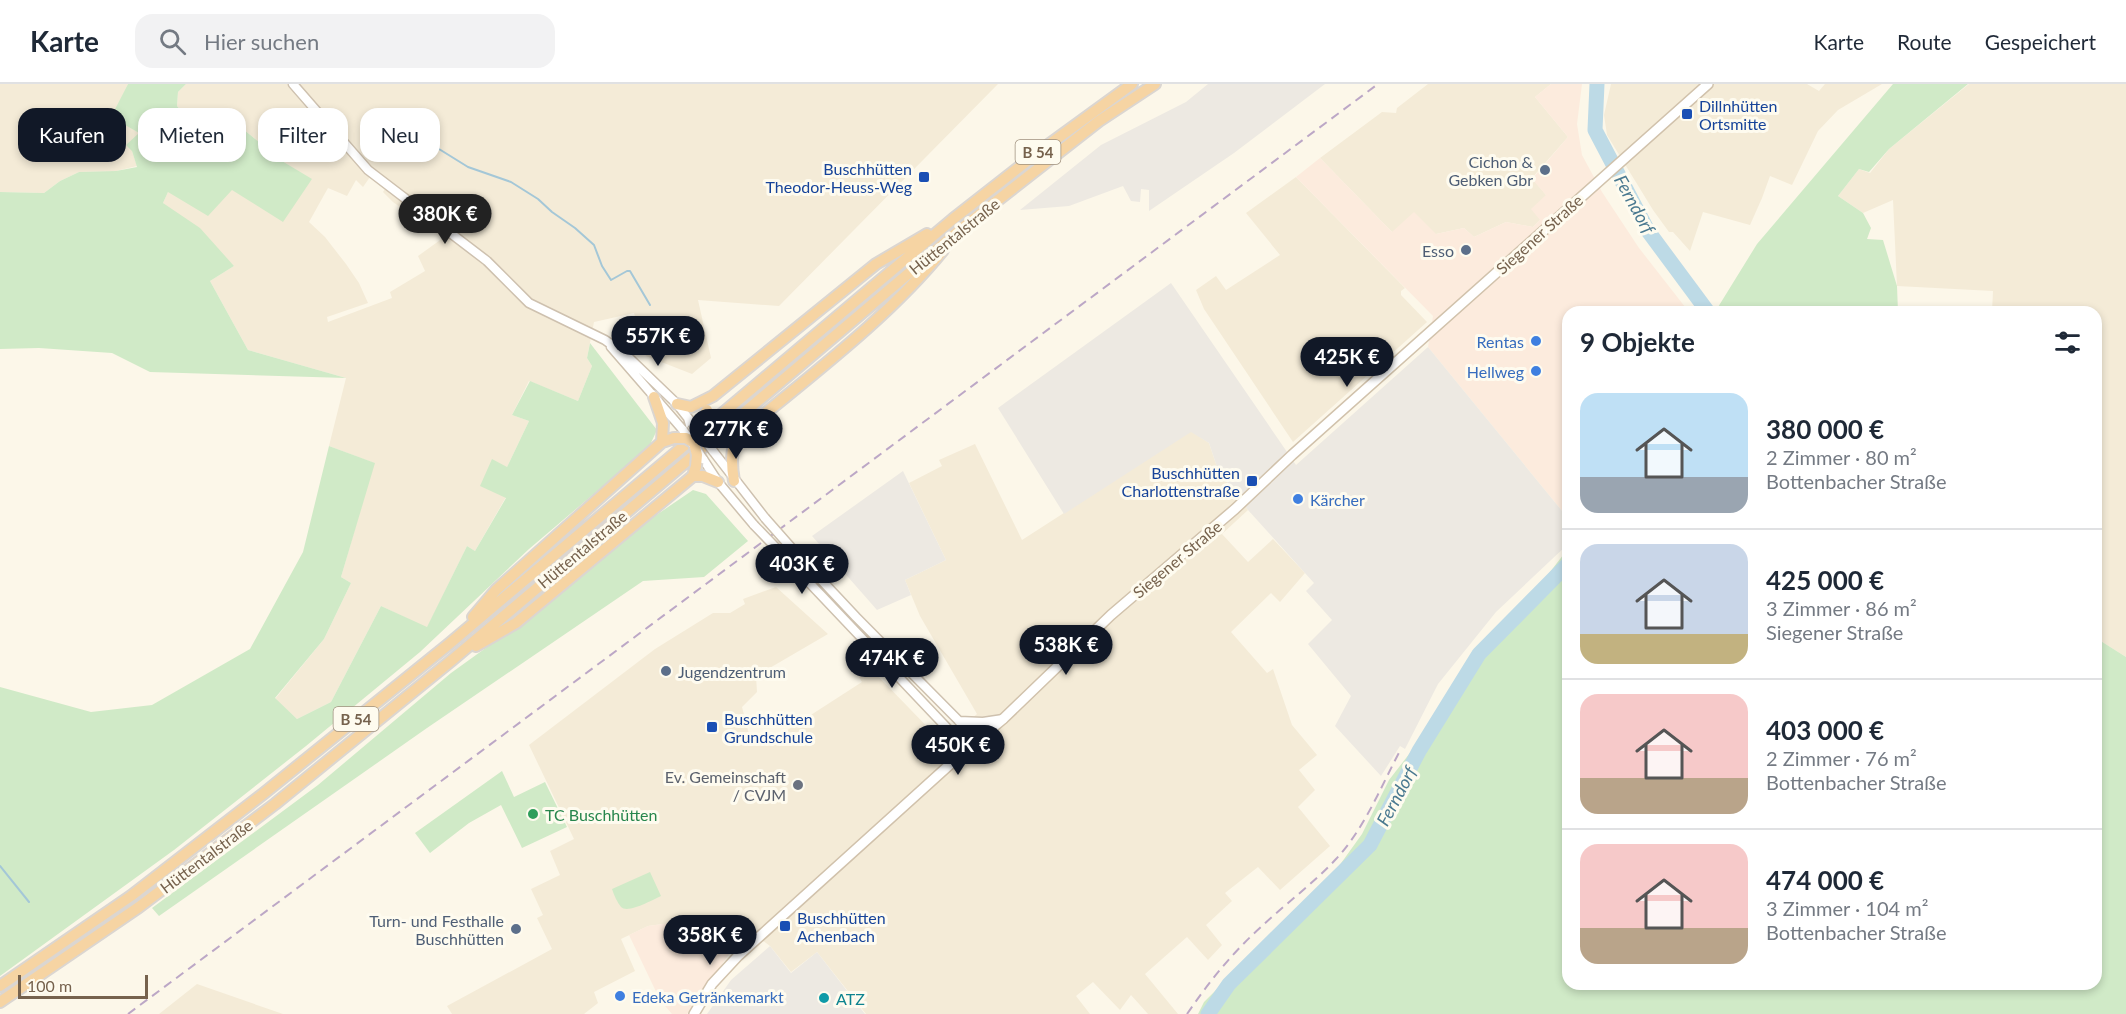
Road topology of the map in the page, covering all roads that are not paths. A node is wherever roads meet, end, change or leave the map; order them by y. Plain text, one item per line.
1 (293, 84) edge
2 (1132, 84) edge
3 (1155, 84) edge
4 (1708, 84) edge
5 (953, 219) junction
6 (961, 229) junction
7 (605, 340) junction
8 (713, 396) junction
9 (654, 397) junction
10 (677, 404) junction
11 (734, 435) junction
12 (662, 442) junction
13 (696, 444) junction
14 (734, 481) junction
15 (718, 482) junction
16 (449, 644) junction
17 (452, 660) junction
18 (1003, 719) junction
19 (959, 721) junction
20 (968, 749) junction
21 (0, 986) edge
22 (0, 1002) edge
23 (694, 1014) edge

1 - 7 street
2 - 5 highway, Hüttentalstraße / B 54
3 - 6 highway, Hüttentalstraße / B 54
4 - 18 main road, Siegener Straße
5 - 8 highway
5 - 16 highway, Hüttentalstraße / B 54
6 - 11 highway
6 - 17 highway, Hüttentalstraße / B 54
7 - 9 street
7 - 10 street
8 - 10 highway
8 - 13 highway, bridge
9 - 12 highway
9 - 13 street
10 - 13 street
11 - 13 highway, bridge
11 - 14 highway
12 - 13 highway
12 - 16 highway
13 - 14 street
13 - 15 street
13 - 15 highway
13 - 17 highway
14 - 19 street, bridge
15 - 20 street, bridge
16 - 21 highway, Hüttentalstraße / B 54
17 - 22 highway, Hüttentalstraße / B 54
18 - 19 street
18 - 20 main road, Siegener Straße
19 - 20 street
20 - 23 main road, Siegener Straße

